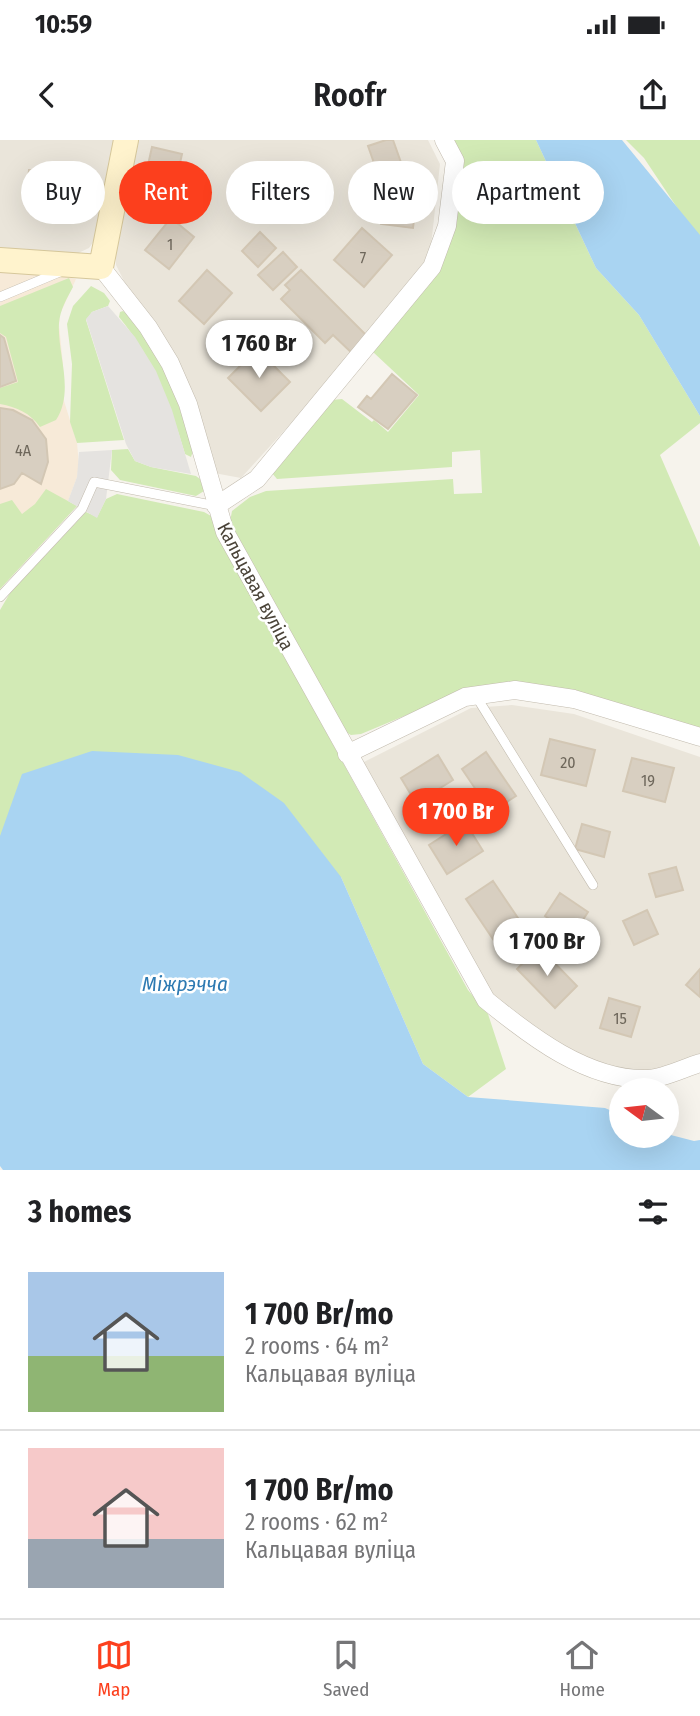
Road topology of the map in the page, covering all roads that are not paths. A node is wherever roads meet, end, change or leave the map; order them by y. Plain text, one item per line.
1 (126, 140) edge
2 (443, 140) edge
3 (0, 260) edge
4 (76, 265) junction
5 (101, 267) junction
6 (0, 297) edge
7 (216, 506) junction
8 (0, 597) edge
9 (475, 694) junction
10 (700, 737) edge
11 (347, 754) junction
12 (593, 885) dead end
13 (700, 1063) edge

1 - 5 street
2 - 7 street
3 - 4 street
4 - 5 street
4 - 6 lane
5 - 7 street, Кальцавая вуліца
7 - 8 lane
7 - 11 street, Кальцавая вуліца
9 - 10 street
9 - 11 street
9 - 12 lane
11 - 13 street, Кальцавая вуліца

